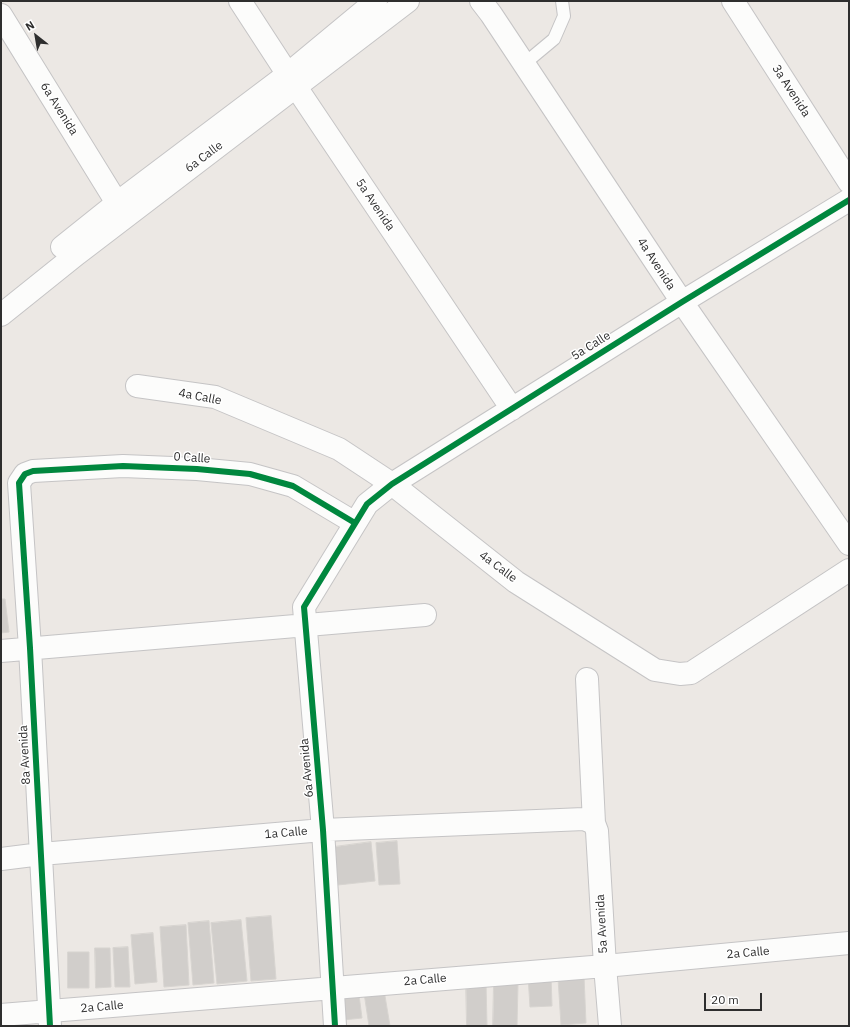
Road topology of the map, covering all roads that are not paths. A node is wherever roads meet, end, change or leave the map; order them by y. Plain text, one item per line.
1 (240, 1) edge
2 (376, 1) edge
3 (408, 1) edge
4 (481, 1) edge
5 (562, 1) edge
6 (733, 1) edge
7 (1, 15) edge
8 (524, 64) junction
9 (292, 80) junction
10 (849, 182) edge
11 (849, 200) edge
12 (117, 202) junction
13 (1, 296) edge
14 (682, 302) junction
15 (1, 315) edge
16 (137, 386) dead end
17 (512, 409) junction
18 (20, 482) joint
19 (392, 484) junction
20 (355, 524) junction
21 (849, 544) edge
22 (849, 570) edge
23 (426, 615) dead end
24 (306, 626) junction
25 (30, 648) junction
26 (1, 651) edge
27 (587, 679) dead end
28 (594, 824) junction
29 (323, 830) junction
30 (41, 854) junction
31 (1, 859) edge
32 (849, 943) edge
33 (605, 966) junction
34 (331, 988) junction
35 (1, 1015) edge
36 (50, 1018) edge
37 (334, 1026) edge
38 (610, 1026) edge

1 - 9 street, 5a Avenida
2 - 9 street, 6a Calle
3 - 9 street, 6a Calle
4 - 8 street, 4a Avenida
5 - 8 lane
6 - 10 street, 3a Avenida
7 - 12 street, 6a Avenida
8 - 14 street, 4a Avenida
9 - 12 street, 6a Calle
9 - 15 street, 6a Calle
9 - 17 street, 5a Avenida
11 - 14 street, 5a Calle
12 - 13 street, 6a Calle
14 - 17 street, 5a Calle
14 - 21 street, 4a Avenida
16 - 19 street, 4a Calle
17 - 19 street, 5a Calle
18 - 20 street, 0 Calle
18 - 25 street, 8a Avenida
19 - 20 street, 5a Calle
19 - 22 street, 4a Calle
20 - 24 street, 6a Avenida
23 - 24 street
24 - 25 street
24 - 29 street, 6a Avenida
25 - 26 street
25 - 30 street, 8a Avenida
27 - 28 street, 5a Avenida
28 - 29 street, 1a Calle
28 - 33 street, 5a Avenida
29 - 30 street, 1a Calle
29 - 34 street, 6a Avenida
30 - 31 street, 1a Calle
30 - 36 street, 8a Avenida
32 - 33 street, 2a Calle
33 - 34 street, 2a Calle
33 - 38 street, 5a Avenida
34 - 36 street, 2a Calle
34 - 37 street, 6a Avenida
35 - 36 street, 2a Calle

